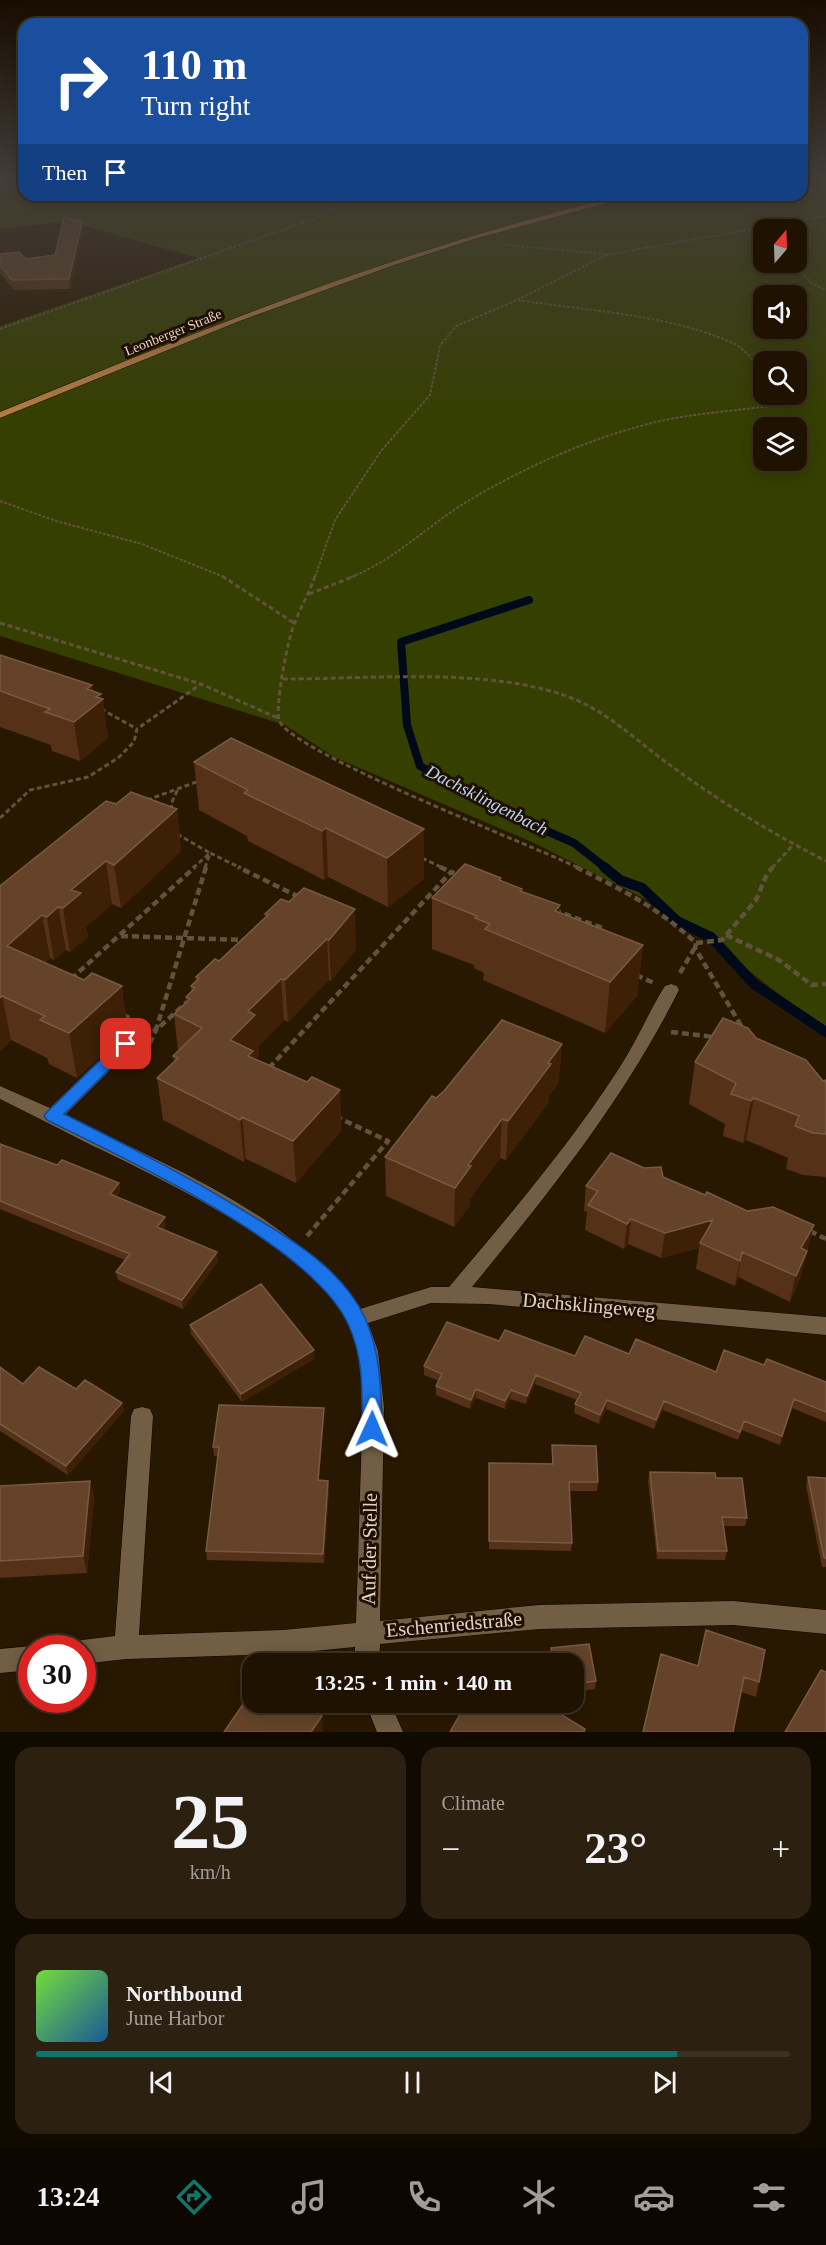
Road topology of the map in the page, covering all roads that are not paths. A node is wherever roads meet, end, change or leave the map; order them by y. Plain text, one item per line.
1 (404, 259) edge
2 (0, 415) edge
3 (671, 990) road end
4 (126, 1044) dead end
5 (0, 1092) edge
6 (53, 1116) junction
7 (453, 1296) junction
8 (356, 1319) junction
9 (826, 1326) edge
10 (142, 1416) dead end
11 (826, 1622) edge
12 (367, 1632) junction
13 (126, 1647) junction
14 (96, 1650) edge
15 (368, 1653) edge
16 (18, 1659) edge
17 (0, 1661) edge
18 (381, 1713) edge
19 (390, 1732) edge

1 - 2 main road, Leonberger Straße
3 - 7 street
4 - 6 street
5 - 6 street, Auf der Stelle
6 - 8 street, Auf der Stelle
7 - 8 street, Dachsklingeweg
7 - 9 street, Dachsklingeweg
8 - 12 street, Auf der Stelle
10 - 13 street
11 - 12 street, Eschenriedstraße
12 - 13 street, Eschenriedstraße
12 - 15 street, Auf der Stelle
13 - 14 street, Eschenriedstraße
16 - 17 street
18 - 19 street

